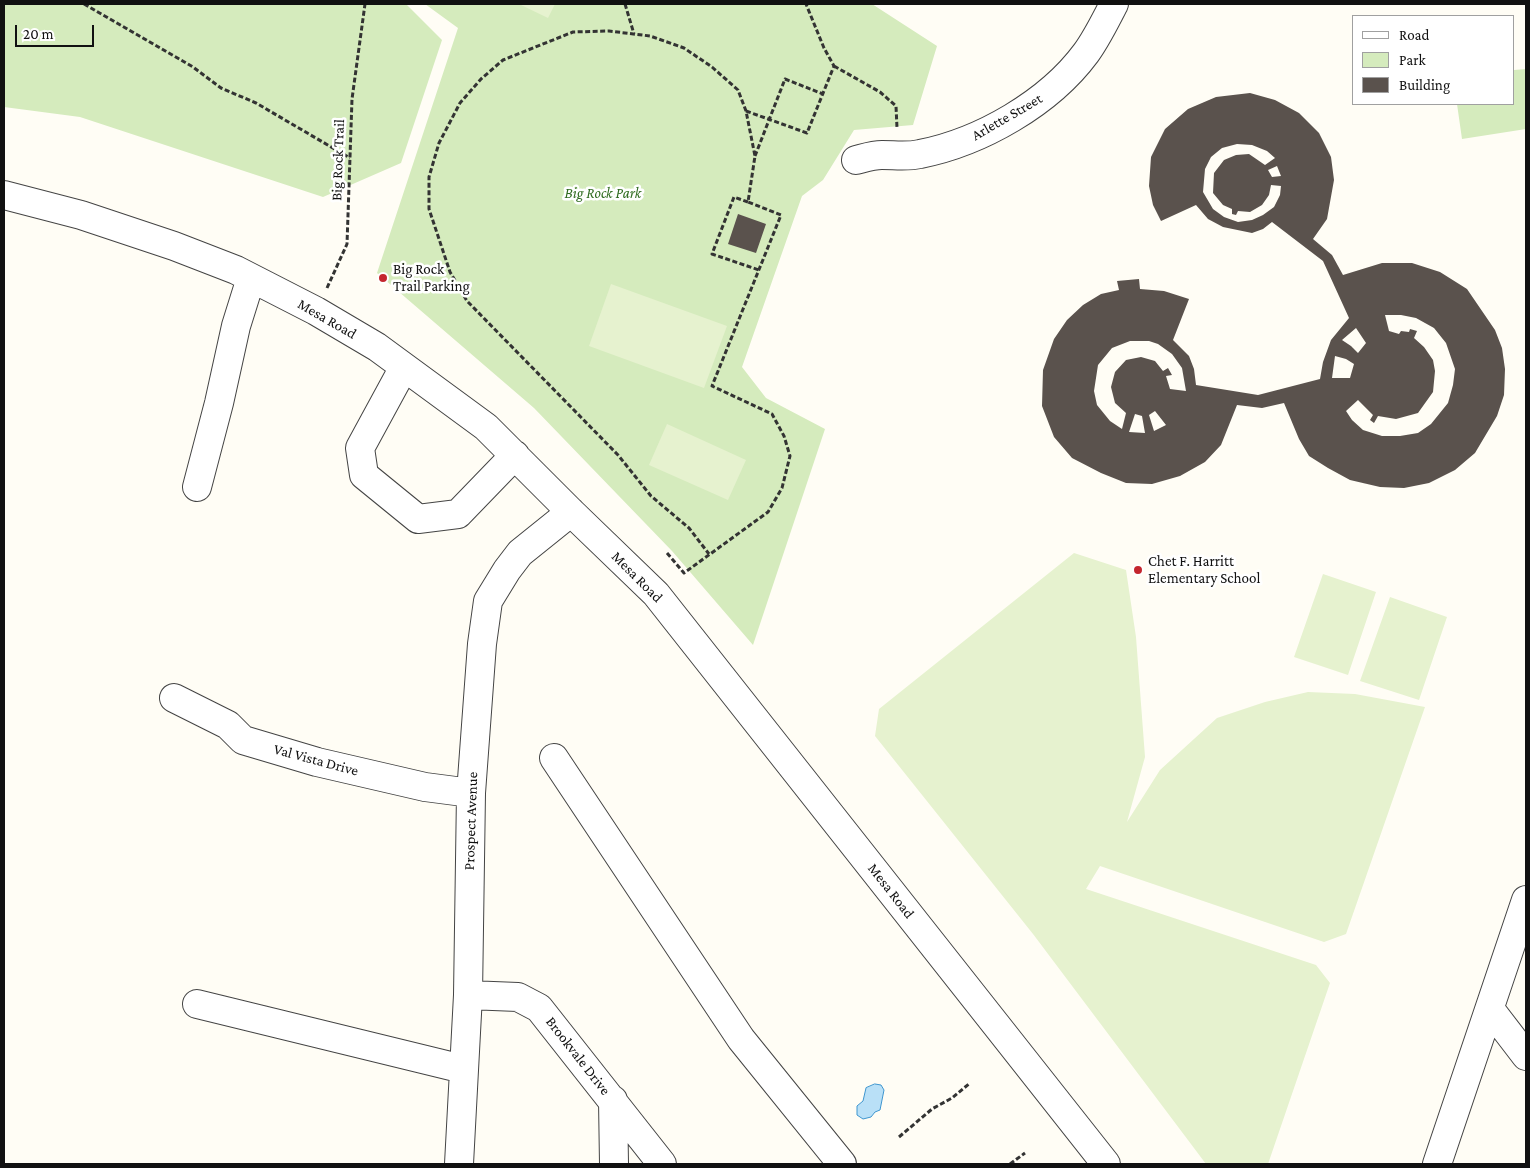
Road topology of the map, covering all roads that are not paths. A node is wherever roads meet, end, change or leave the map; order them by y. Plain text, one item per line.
1 (1114, 4) edge
2 (856, 160) dead end
3 (4, 195) edge
4 (251, 278) junction
5 (404, 367) junction
6 (515, 455) junction
7 (197, 487) dead end
8 (571, 512) junction
9 (174, 698) dead end
10 (554, 758) dead end
11 (471, 793) junction
12 (1526, 900) edge
13 (468, 995) junction
14 (197, 1004) dead end
15 (1490, 1009) junction
16 (1526, 1056) edge
17 (463, 1069) junction
18 (613, 1100) junction
19 (459, 1164) edge
20 (614, 1164) edge
21 (662, 1164) edge
22 (842, 1164) edge
23 (1106, 1164) edge
24 (1437, 1164) edge

1 - 2 street, Arlette Street
3 - 4 street, Mesa Road
4 - 5 street, Mesa Road
4 - 7 street
5 - 6 street, Mesa Road
5 - 6 street
6 - 8 street, Mesa Road
8 - 11 street, Prospect Avenue
8 - 23 street, Mesa Road
9 - 11 street, Val Vista Drive
10 - 22 street
11 - 13 street, Prospect Avenue
12 - 15 street
13 - 17 street, Prospect Avenue
13 - 18 street, Brookvale Drive
14 - 17 street
15 - 16 street
15 - 24 street
17 - 19 street, Prospect Avenue
18 - 20 street
18 - 21 street, Brookvale Drive

